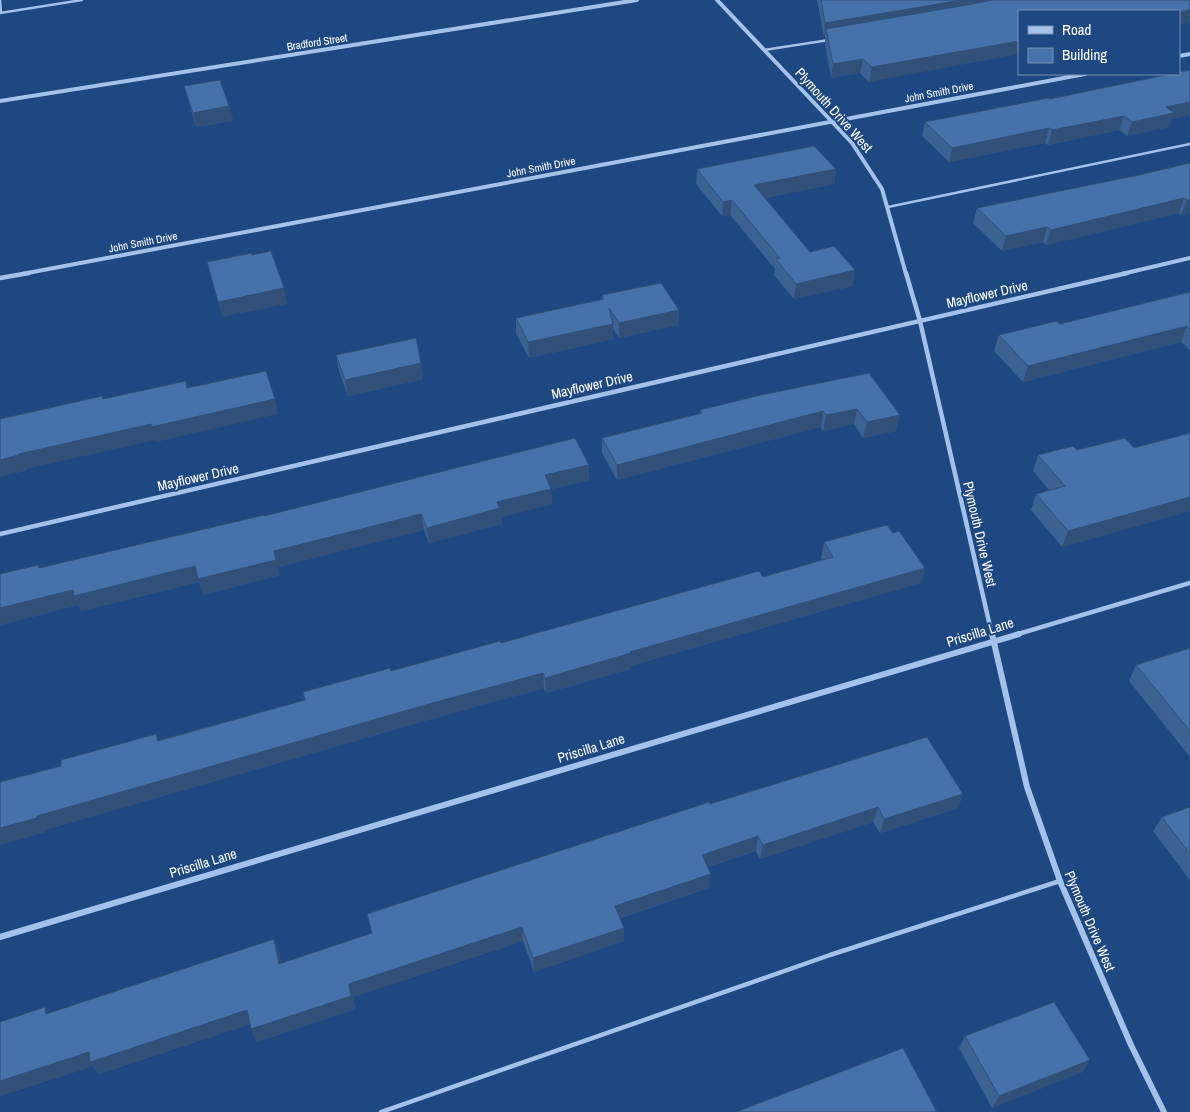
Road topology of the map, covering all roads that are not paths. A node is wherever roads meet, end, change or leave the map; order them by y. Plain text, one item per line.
1 (0, 0) edge
2 (82, 0) edge
3 (637, 0) edge
4 (717, 0) edge
5 (64, 1) edge
6 (1, 13) edge
7 (830, 39) edge
8 (764, 50) junction
9 (1079, 75) edge
10 (0, 101) edge
11 (832, 121) junction
12 (1190, 144) edge
13 (888, 207) junction
14 (1190, 258) edge
15 (0, 278) edge
16 (920, 321) junction
17 (0, 534) edge
18 (1190, 583) edge
19 (993, 642) junction
20 (1060, 880) junction
21 (0, 937) edge
22 (381, 1112) edge
23 (1164, 1112) edge

1 - 6 lane
2 - 5 lane
3 - 10 street, Bradford Street
4 - 8 street, Plymouth Drive West
5 - 6 lane
7 - 8 lane
8 - 11 street, Plymouth Drive West
9 - 11 street, John Smith Drive
11 - 13 street, Plymouth Drive West
11 - 15 street, John Smith Drive
12 - 13 lane
13 - 16 street, Plymouth Drive West
14 - 16 street, Mayflower Drive
16 - 17 street, Mayflower Drive
16 - 19 street, Plymouth Drive West
18 - 19 street, Priscilla Lane
19 - 20 street, Plymouth Drive West
19 - 21 street, Priscilla Lane
20 - 22 lane
20 - 23 street, Plymouth Drive West

